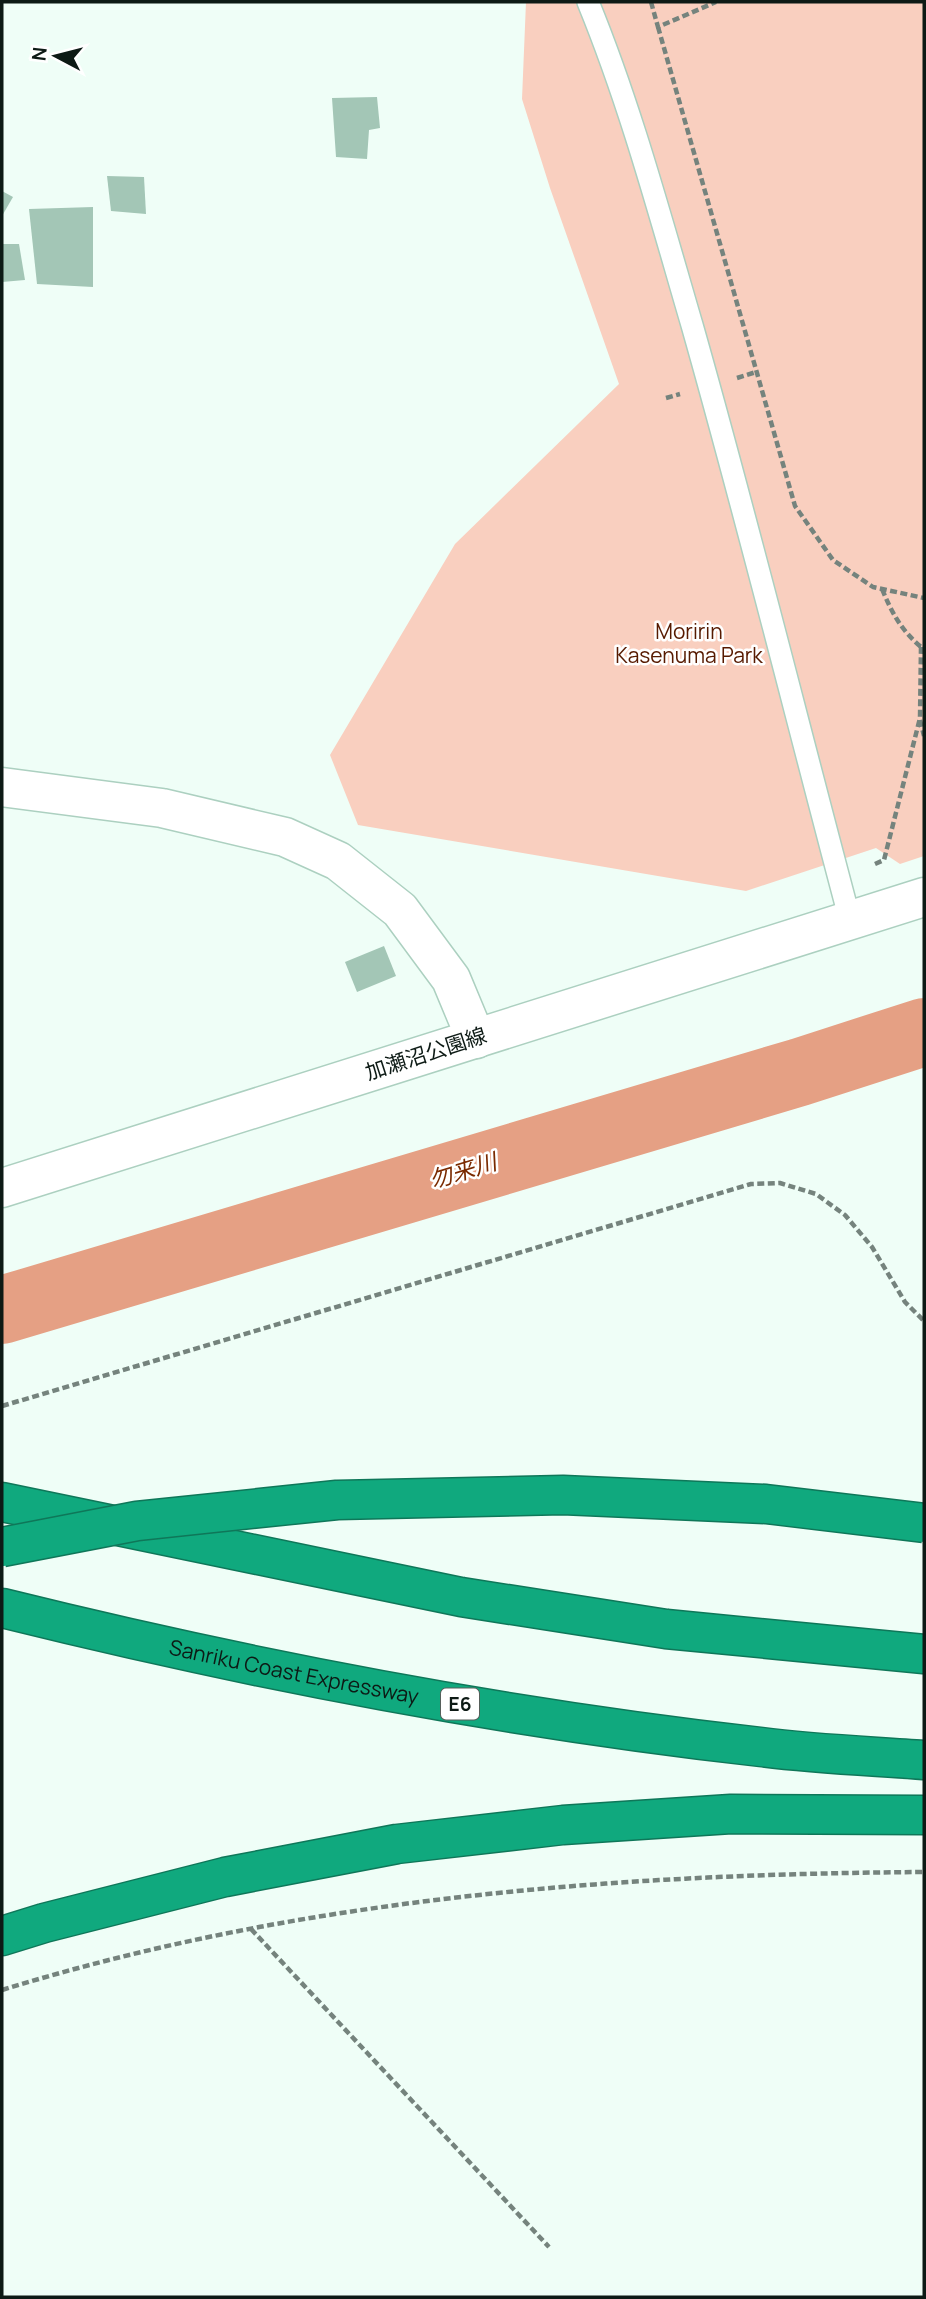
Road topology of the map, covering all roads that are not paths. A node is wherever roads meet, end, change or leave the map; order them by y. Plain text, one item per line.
1 (588, 2) edge
2 (2, 787) edge
3 (924, 897) edge
4 (850, 919) junction
5 (475, 1039) junction
6 (2, 1188) edge
7 (2, 1502) edge
8 (924, 1522) edge
9 (2, 1547) edge
10 (2, 1608) edge
11 (924, 1654) edge
12 (924, 1760) edge
13 (924, 1815) edge
14 (2, 1936) edge

1 - 4 lane
2 - 5 main road
3 - 4 main road, 加瀬沼公園線
4 - 5 main road, 加瀬沼公園線
5 - 6 main road, 加瀬沼公園線
7 - 11 highway, bridge
8 - 9 highway, bridge
10 - 12 highway, Sanriku Coast Expressway / E6
13 - 14 highway

